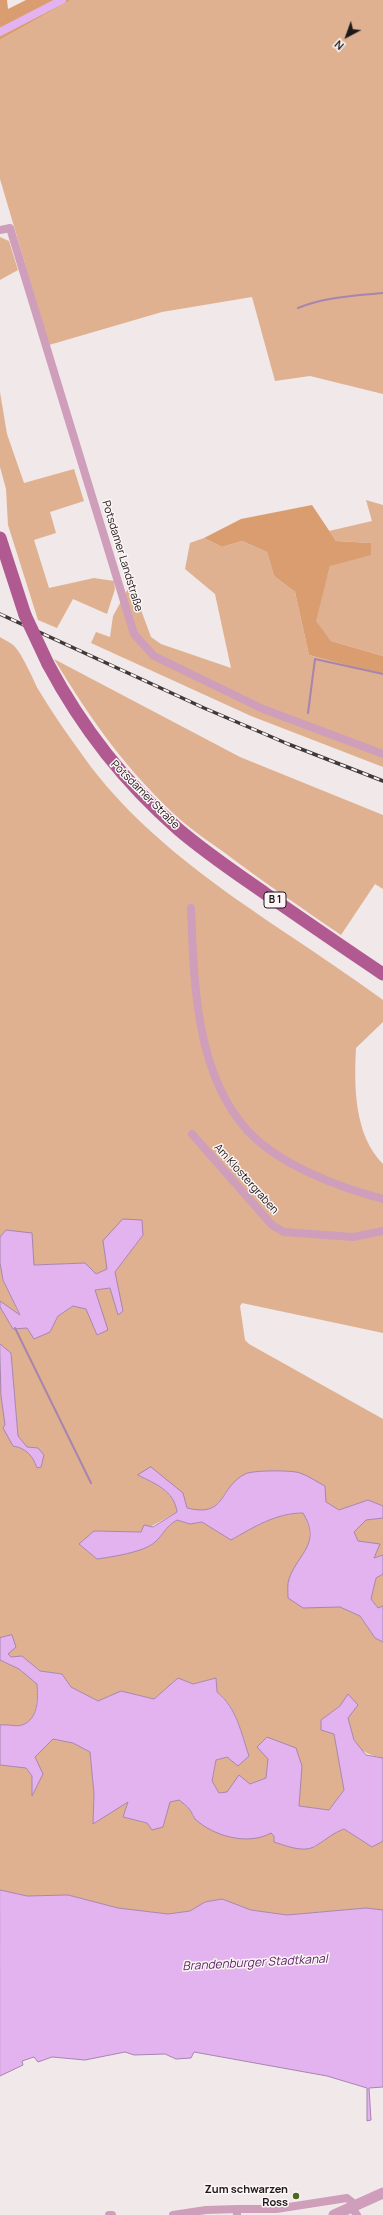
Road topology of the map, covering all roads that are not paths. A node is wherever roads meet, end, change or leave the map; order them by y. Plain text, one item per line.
1 (0, 230) edge
2 (0, 538) edge
3 (383, 754) edge
4 (191, 908) dead end
5 (383, 974) edge
6 (192, 1134) dead end
7 (383, 1199) edge
8 (383, 1231) edge
9 (383, 2193) edge
10 (355, 2211) edge
11 (237, 2212) edge
12 (109, 2215) edge
13 (112, 2215) edge
14 (173, 2215) edge
15 (334, 2215) edge

1 - 3 street, Potsdamer Landstraße
2 - 5 main road, Potsdamer Straße / B 1, bridge
4 - 7 street
6 - 8 street, Am Klostergraben
9 - 10 street
10 - 11 street
10 - 15 street
11 - 14 street
12 - 13 street

